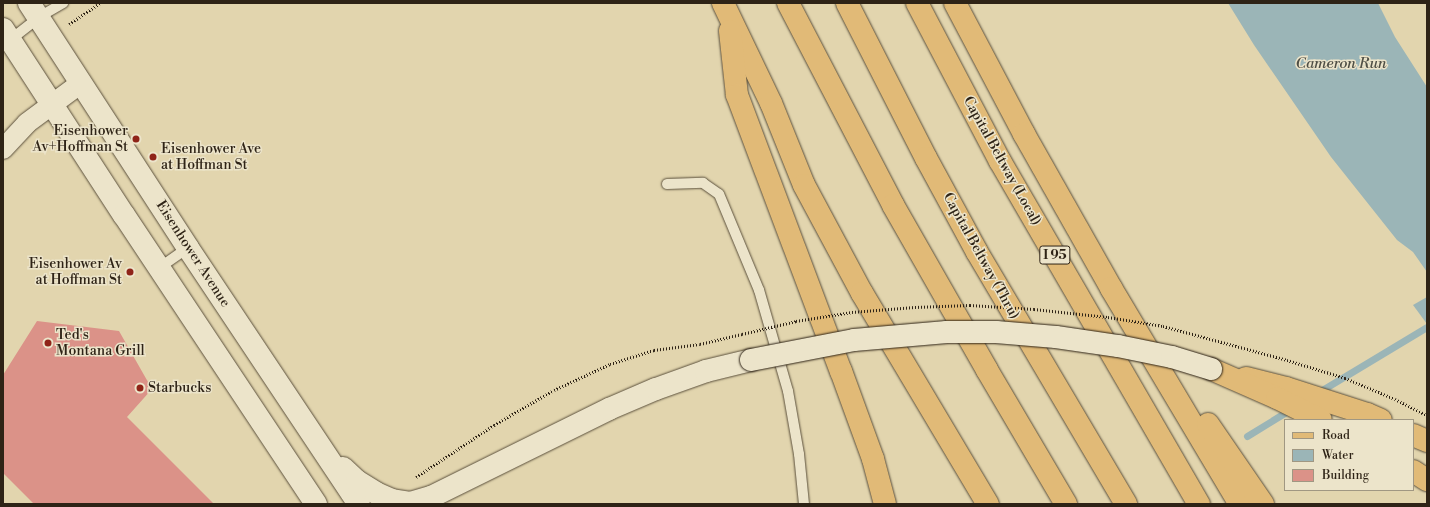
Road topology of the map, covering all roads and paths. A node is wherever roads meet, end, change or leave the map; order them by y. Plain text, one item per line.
1 (63, 3) edge
2 (100, 3) edge
3 (788, 3) edge
4 (847, 3) edge
5 (916, 3) edge
6 (955, 3) edge
7 (726, 9) edge
8 (34, 10) edge
9 (63, 28) dead end
10 (7, 35) edge
11 (81, 83) junction
12 (52, 104) junction
13 (3, 149) edge
14 (667, 184) dead end
15 (188, 248) junction
16 (159, 268) junction
17 (1110, 288) junction
18 (742, 334) dead end
19 (1211, 368) junction
20 (1319, 419) edge
21 (1379, 419) edge
22 (310, 432) junction
23 (1414, 435) edge
24 (1427, 441) edge
25 (500, 463) junction
26 (1414, 472) edge
27 (413, 479) dead end
28 (1427, 480) edge
29 (316, 504) edge
30 (359, 504) edge
31 (452, 504) edge
32 (804, 504) edge
33 (885, 504) edge
34 (988, 504) edge
35 (1066, 504) edge
36 (1126, 504) edge
37 (1199, 504) edge
38 (1240, 504) edge
39 (1263, 504) edge

1 - 8 lane
2 - 9 path
3 - 35 main road
4 - 36 main road, Capital Beltway (Thru)
5 - 37 main road, Capital Beltway (Local) / I 95
6 - 17 main road
7 - 33 main road
7 - 34 main road
8 - 10 lane
8 - 11 main road, Eisenhower Avenue
10 - 12 main road
11 - 12 street
11 - 15 main road, Eisenhower Avenue
12 - 13 street
12 - 16 main road
14 - 32 lane
15 - 16 lane
15 - 22 main road, Eisenhower Avenue
16 - 29 main road
17 - 38 main road
17 - 39 main road
18 - 27 path
19 - 20 main road
19 - 21 main road
19 - 25 main road, bridge
22 - 25 main road
22 - 30 main road, Eisenhower Avenue
23 - 24 main road
25 - 31 main road
26 - 28 main road

